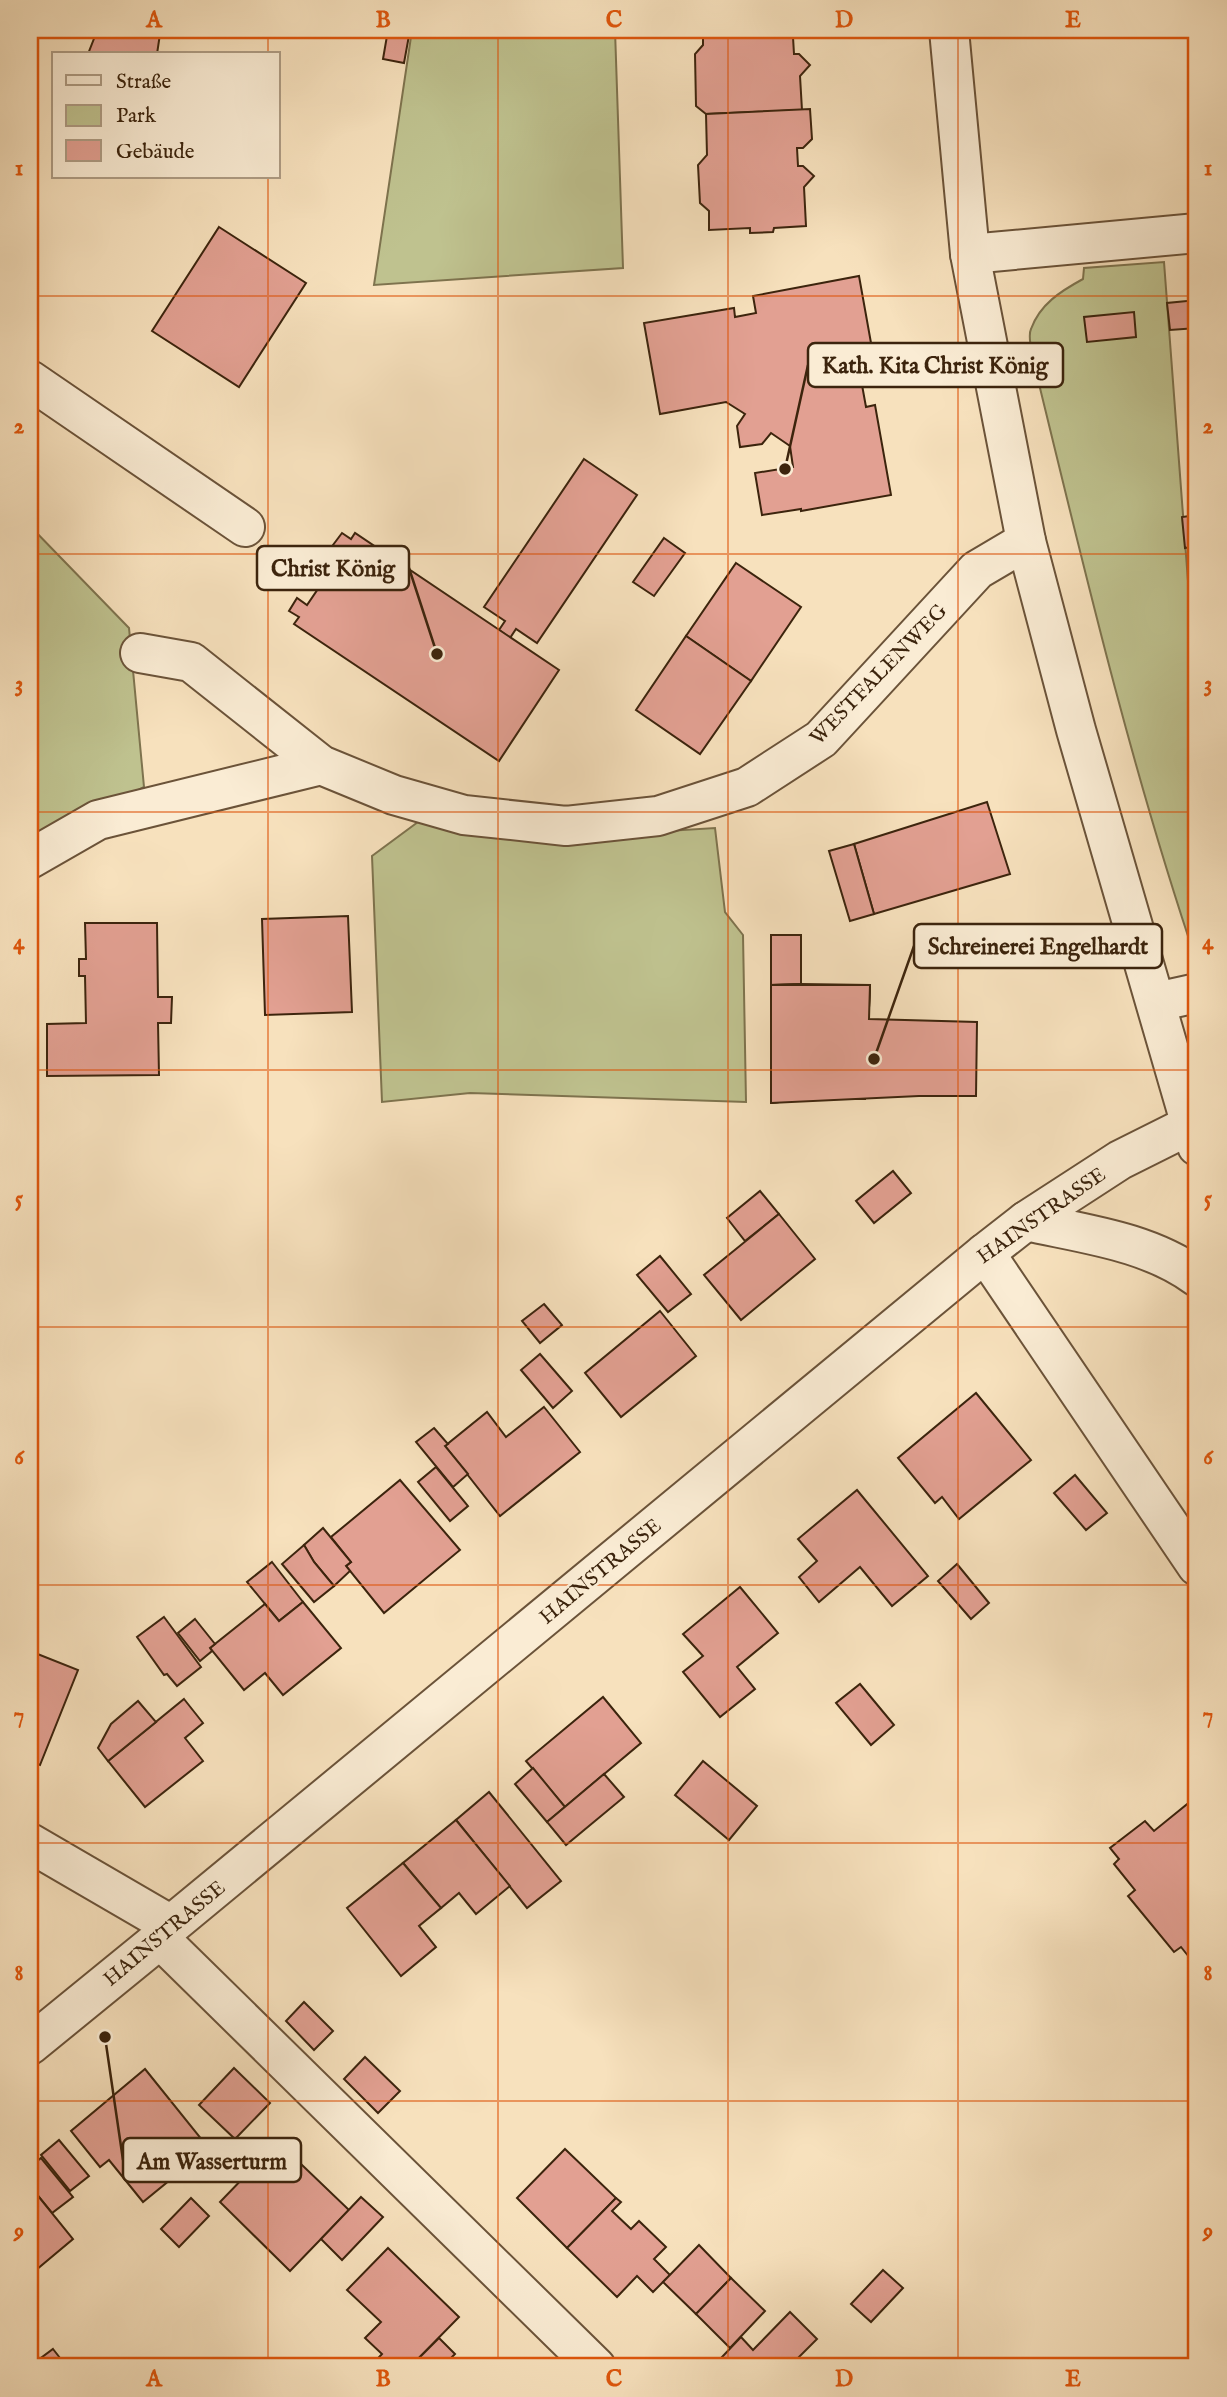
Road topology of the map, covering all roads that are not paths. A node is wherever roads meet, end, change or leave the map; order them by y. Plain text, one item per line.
1 (949, 30) edge
2 (1197, 233) edge
3 (970, 254) junction
4 (30, 380) edge
5 (245, 527) dead end
6 (1026, 541) junction
7 (140, 653) dead end
8 (321, 765) junction
9 (30, 859) edge
10 (1197, 993) edge
11 (1156, 1002) junction
12 (1194, 1135) edge
13 (1026, 1221) junction
14 (985, 1253) junction
15 (1197, 1277) edge
16 (1197, 1566) edge
17 (30, 1843) edge
18 (165, 1932) junction
19 (30, 2045) edge
20 (596, 2367) edge

1 - 3 street
2 - 3 street
3 - 6 street
4 - 5 street
6 - 8 street, WESTFALENWEG
6 - 11 street
7 - 8 street, WESTFALENWEG
8 - 9 street
10 - 11 street
11 - 12 street
12 - 13 street, HAINSTRASSE
13 - 14 street, HAINSTRASSE
13 - 15 street
14 - 16 street
14 - 18 street, HAINSTRASSE
17 - 18 street
18 - 19 street, HAINSTRASSE
18 - 20 street

